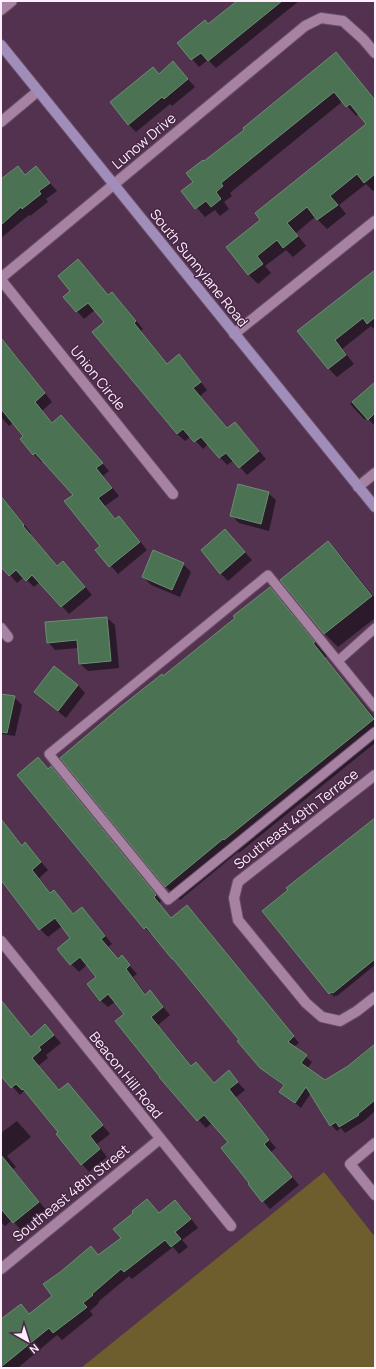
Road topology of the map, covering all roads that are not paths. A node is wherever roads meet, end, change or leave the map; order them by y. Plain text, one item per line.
1 (12, 1) edge
2 (1, 10) edge
3 (1, 45) edge
4 (375, 54) edge
5 (38, 91) junction
6 (1, 122) edge
7 (113, 184) junction
8 (375, 220) edge
9 (1, 279) edge
10 (234, 334) junction
11 (375, 473) edge
12 (358, 487) junction
13 (173, 494) dead end
14 (375, 507) edge
15 (1, 628) edge
16 (375, 628) edge
17 (8, 637) dead end
18 (338, 661) junction
19 (375, 707) edge
20 (375, 732) edge
21 (375, 774) edge
22 (1, 941) edge
23 (375, 998) edge
24 (160, 1139) junction
25 (375, 1143) edge
26 (375, 1195) edge
27 (230, 1226) dead end
28 (1, 1269) edge

1 - 2 street
3 - 5 main road, South Sunnylane Road
4 - 7 street, Lunow Drive
5 - 6 street
5 - 7 main road, South Sunnylane Road
7 - 9 street, Lunow Drive
7 - 10 main road, South Sunnylane Road
8 - 10 street
9 - 13 street, Union Circle
10 - 12 main road, South Sunnylane Road
11 - 12 street
12 - 14 main road, South Sunnylane Road
15 - 17 street
16 - 18 lane
18 - 19 lane
18 - 20 lane
21 - 23 street, Southeast 49th Terrace
22 - 24 street, Beacon Hill Road
24 - 27 street, Beacon Hill Road
24 - 28 street, Southeast 48th Street
25 - 26 street

